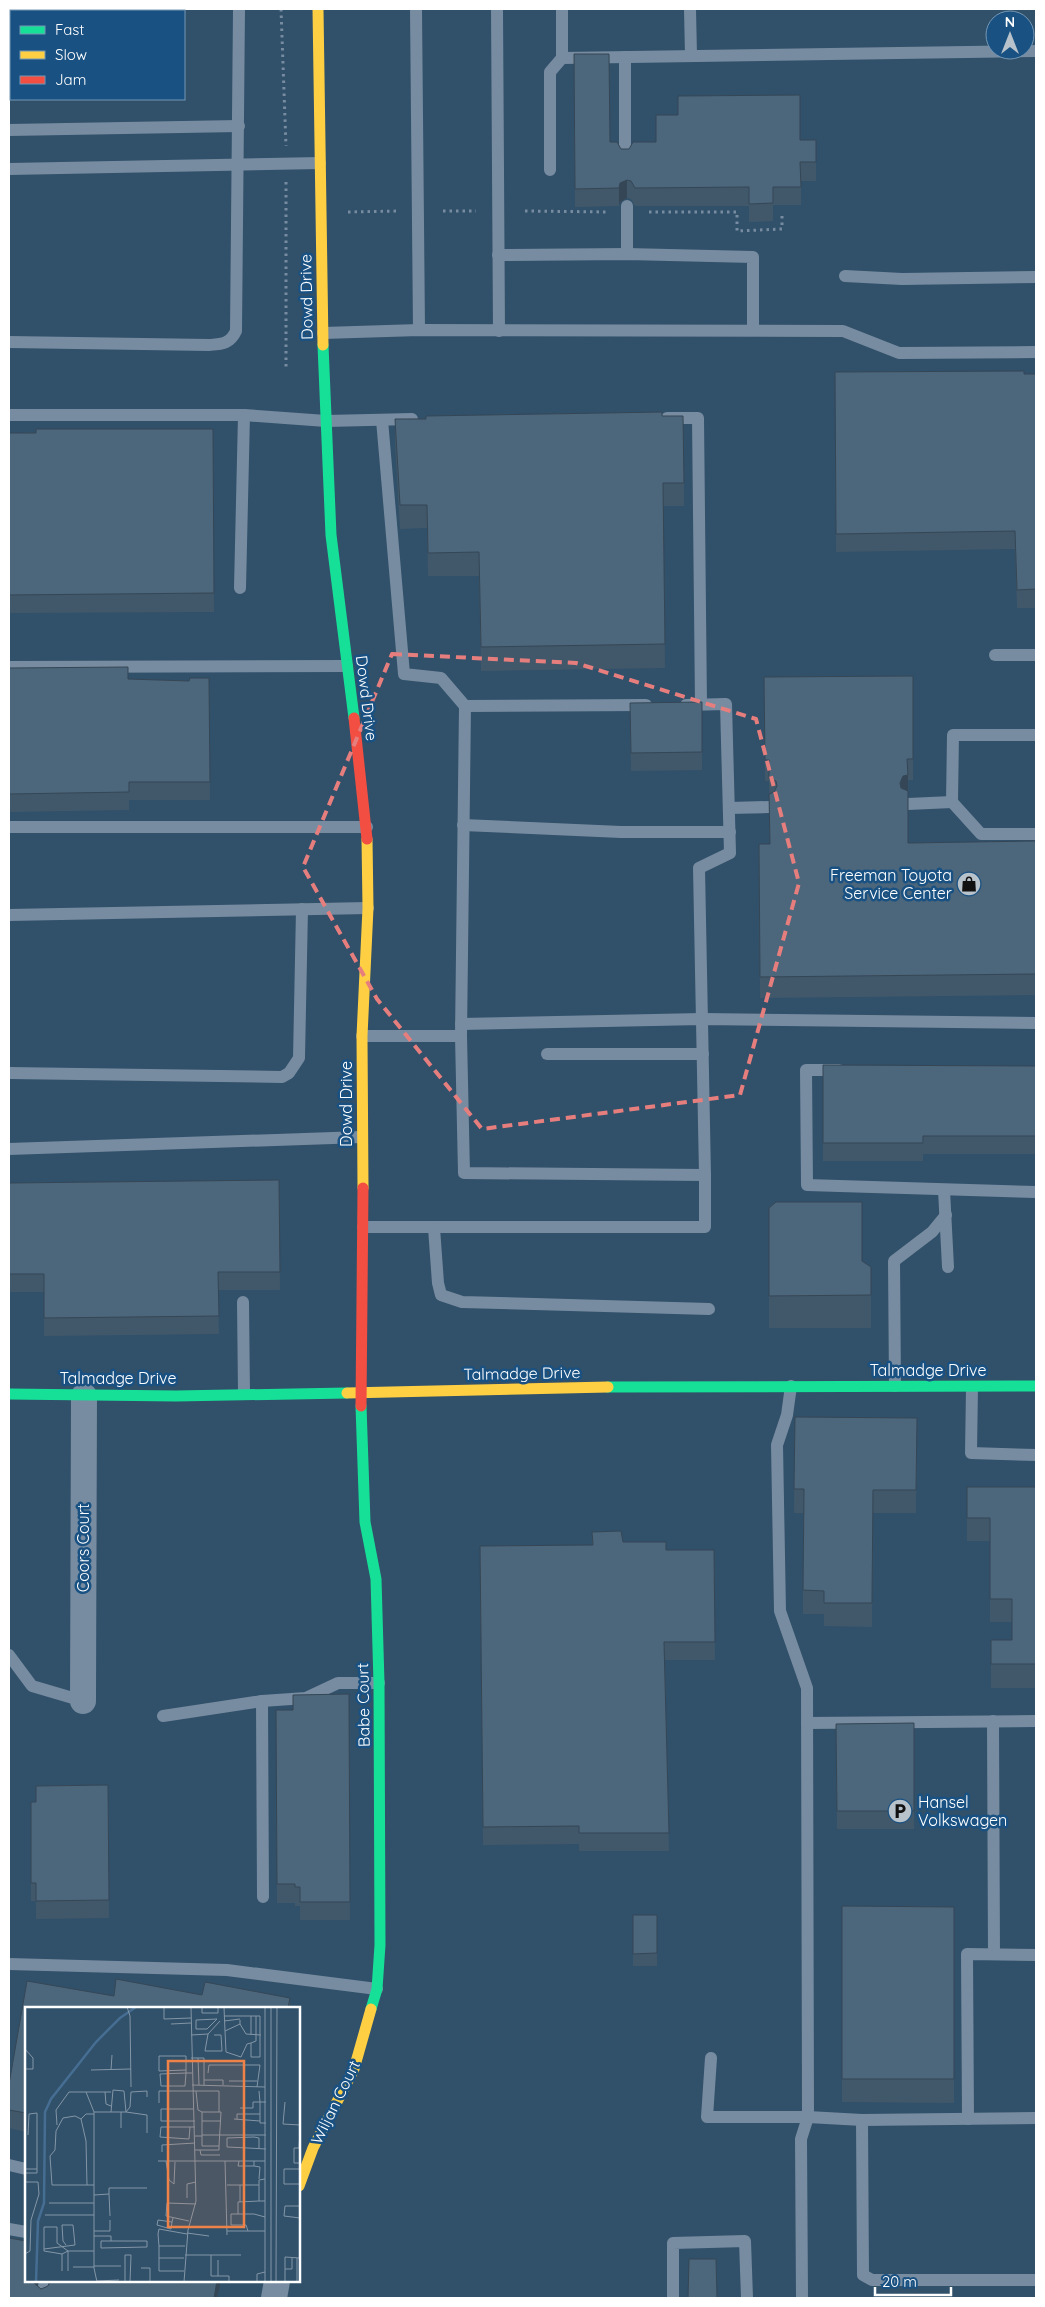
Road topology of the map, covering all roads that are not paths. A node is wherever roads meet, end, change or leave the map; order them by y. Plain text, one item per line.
1 (239, 9) edge
2 (318, 9) edge
3 (416, 9) edge
4 (497, 9) edge
5 (562, 9) edge
6 (690, 9) edge
7 (1036, 51) edge
8 (691, 56) junction
9 (625, 57) junction
10 (562, 58) junction
11 (239, 126) junction
12 (9, 130) edge
13 (625, 160) edge
14 (320, 163) junction
15 (239, 164) junction
16 (9, 169) edge
17 (550, 170) dead end
18 (626, 206) dead end
19 (627, 254) junction
20 (498, 255) junction
21 (845, 276) dead end
22 (1036, 277) edge
23 (420, 330) junction
24 (753, 330) junction
25 (500, 331) junction
26 (323, 333) junction
27 (9, 342) edge
28 (1036, 352) edge
29 (9, 415) edge
30 (244, 415) junction
31 (659, 418) edge
32 (421, 419) edge
33 (382, 420) junction
34 (326, 421) junction
35 (240, 588) dead end
36 (995, 655) dead end
37 (1036, 655) edge
38 (347, 666) junction
39 (9, 667) edge
40 (701, 704) junction
41 (465, 706) junction
42 (1036, 735) edge
43 (952, 802) junction
44 (908, 804) edge
45 (769, 807) edge
46 (729, 808) junction
47 (464, 825) junction
48 (9, 827) edge
49 (367, 827) junction
50 (730, 832) junction
51 (1036, 834) edge
52 (368, 908) junction
53 (302, 909) junction
54 (9, 915) edge
55 (702, 1019) junction
56 (1036, 1023) edge
57 (461, 1030) junction
58 (362, 1036) junction
59 (547, 1054) dead end
60 (703, 1054) junction
61 (856, 1070) edge
62 (9, 1073) edge
63 (362, 1137) junction
64 (9, 1148) edge
65 (705, 1175) junction
66 (944, 1190) junction
67 (1036, 1192) edge
68 (946, 1215) junction
69 (363, 1228) junction
70 (434, 1228) junction
71 (948, 1267) dead end
72 (243, 1302) dead end
73 (709, 1309) dead end
74 (791, 1386) junction
75 (895, 1386) junction
76 (1036, 1386) edge
77 (972, 1387) junction
78 (362, 1392) junction
79 (9, 1394) edge
80 (244, 1394) junction
81 (84, 1396) junction
82 (1036, 1455) edge
83 (9, 1655) edge
84 (379, 1684) junction
85 (83, 1701) joint
86 (262, 1701) junction
87 (163, 1716) dead end
88 (993, 1721) junction
89 (1036, 1721) edge
90 (807, 1723) junction
91 (263, 1897) dead end
92 (994, 1954) junction
93 (1036, 1955) edge
94 (9, 1964) edge
95 (377, 1989) junction
96 (370, 2017) joint
97 (711, 2058) dead end
98 (808, 2118) junction
99 (1036, 2118) edge
100 (968, 2119) junction
101 (862, 2120) junction
102 (9, 2165) edge
103 (25, 2169) edge
104 (300, 2183) edge
105 (9, 2229) edge
106 (25, 2232) edge
107 (1036, 2280) edge
108 (44, 2282) edge
109 (277, 2282) edge
110 (42, 2298) edge
111 (274, 2298) edge
112 (672, 2298) edge
113 (747, 2298) edge
114 (802, 2298) edge

1 - 11 lane
2 - 14 street, Dowd Drive
3 - 23 lane
4 - 20 lane
5 - 10 lane
6 - 8 lane
7 - 8 lane
8 - 9 lane
9 - 10 lane
9 - 13 lane
10 - 17 lane
11 - 12 lane
11 - 15 lane
14 - 15 lane
14 - 26 street, Dowd Drive
15 - 16 lane
15 - 27 lane
18 - 19 lane
19 - 20 lane
19 - 24 lane
20 - 25 lane
21 - 22 lane
23 - 25 lane
23 - 26 lane
24 - 25 lane
24 - 28 lane
26 - 34 street, Dowd Drive
29 - 30 lane
30 - 34 lane
30 - 35 lane
31 - 40 lane
32 - 33 lane
33 - 34 lane
33 - 41 lane
34 - 38 street, Dowd Drive
36 - 37 lane
38 - 39 lane
38 - 49 street, Dowd Drive
40 - 41 lane
40 - 46 lane
41 - 47 lane
42 - 43 lane
43 - 44 lane
43 - 51 lane
45 - 46 lane
46 - 50 lane
47 - 50 lane
47 - 57 lane
48 - 49 lane
49 - 52 street, Dowd Drive
50 - 55 lane
52 - 53 lane
52 - 58 street, Dowd Drive
53 - 54 lane
53 - 62 lane
55 - 56 lane
55 - 57 lane
55 - 60 lane
57 - 58 lane
57 - 65 lane
58 - 63 street, Dowd Drive
59 - 60 lane
60 - 65 lane
61 - 66 lane
63 - 64 lane
63 - 69 street, Dowd Drive
65 - 70 lane
66 - 67 lane
66 - 68 lane
68 - 71 lane
68 - 75 lane
69 - 70 lane
69 - 78 street, Dowd Drive
70 - 73 lane
72 - 80 lane
74 - 75 street, Talmadge Drive
74 - 78 street, Talmadge Drive
74 - 90 lane
75 - 77 street, Talmadge Drive
76 - 77 street, Talmadge Drive
77 - 82 lane
78 - 80 street, Talmadge Drive
78 - 84 street, Babe Court
79 - 81 street, Talmadge Drive
80 - 81 street, Talmadge Drive
81 - 85 street, Coors Court
83 - 85 lane
84 - 86 lane
84 - 95 street, Babe Court
86 - 87 lane
86 - 91 lane
88 - 89 lane
88 - 90 lane
88 - 92 lane
90 - 98 lane
92 - 93 lane
92 - 100 lane
94 - 95 lane
95 - 96 street, Babe Court
96 - 104 street, Wiljan Court
97 - 98 lane
98 - 101 lane
98 - 114 lane
99 - 100 lane
100 - 101 lane
101 - 107 lane
102 - 103 lane
105 - 106 lane
108 - 110 lane
109 - 111 street
112 - 113 lane

